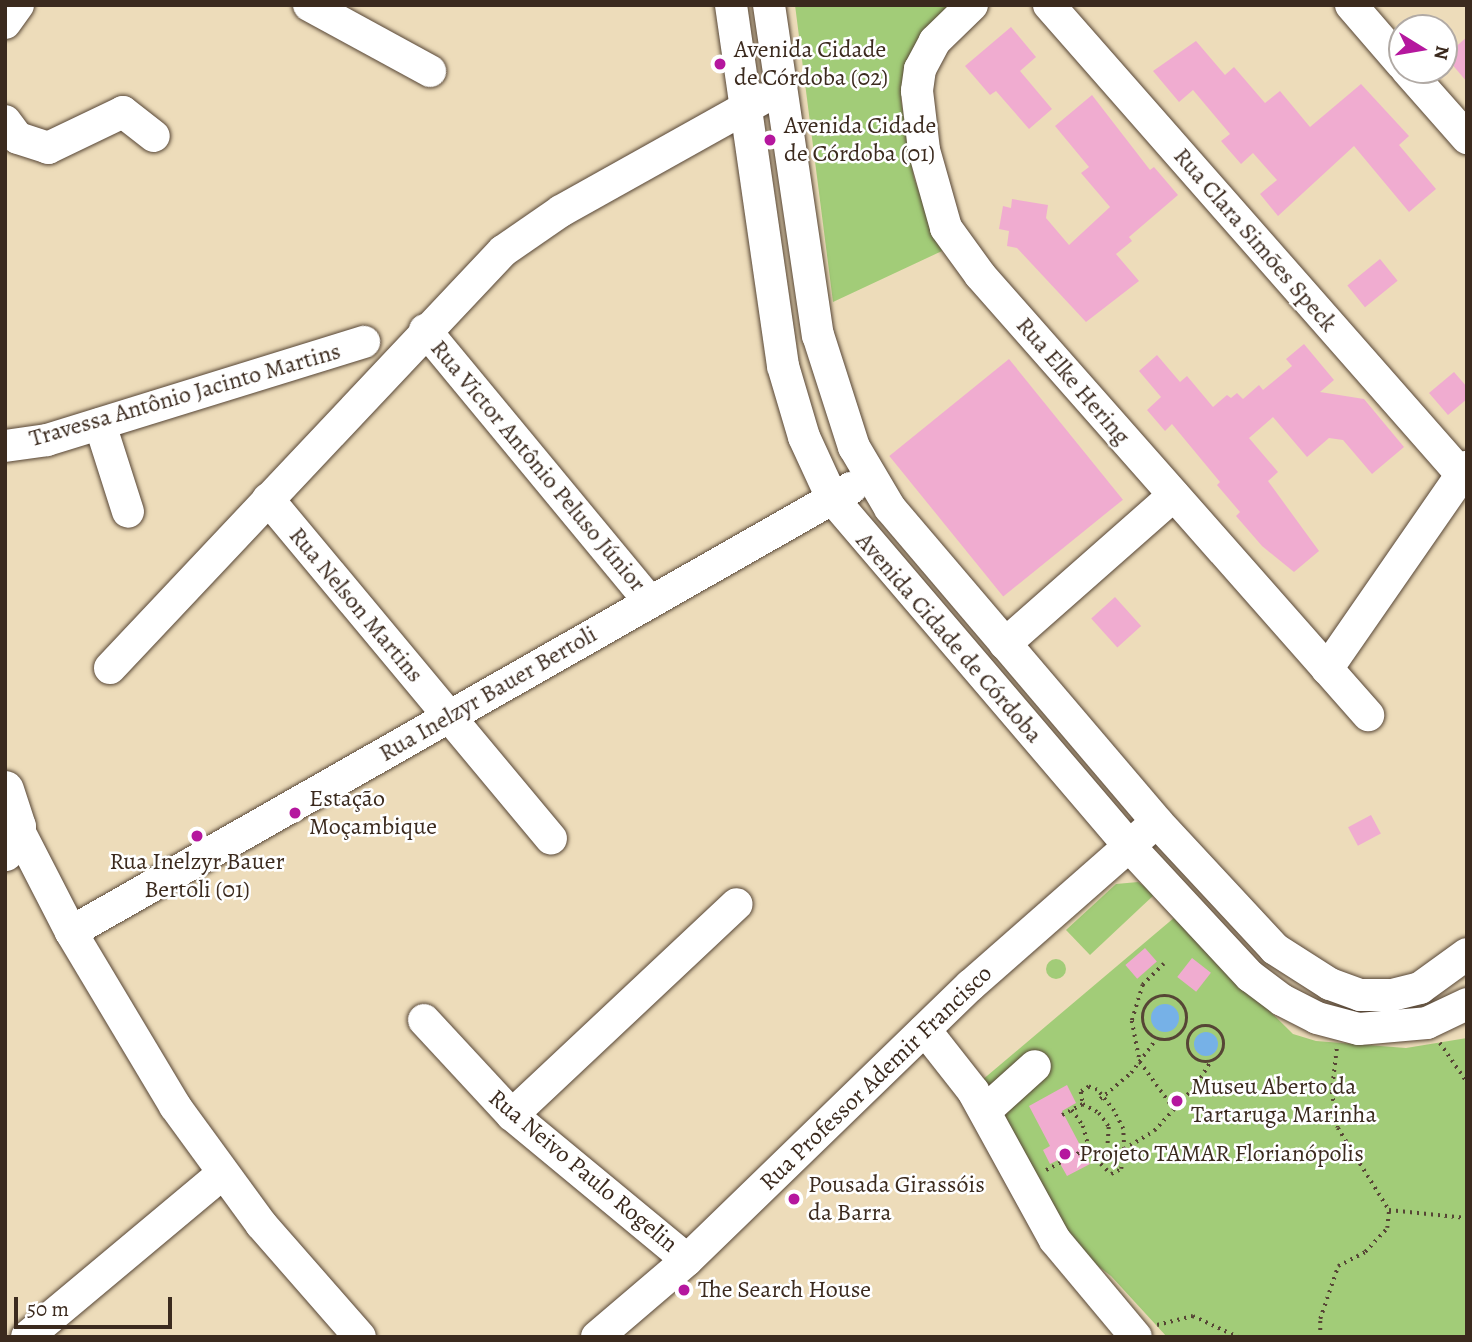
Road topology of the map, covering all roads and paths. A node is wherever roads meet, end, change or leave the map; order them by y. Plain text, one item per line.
1 (18, 5) edge
2 (309, 5) edge
3 (731, 5) edge
4 (769, 5) edge
5 (972, 5) edge
6 (1049, 5) edge
7 (1351, 5) edge
8 (5, 23) edge
9 (1388, 48) edge
10 (430, 71) dead end
11 (1419, 84) edge
12 (781, 88) junction
13 (746, 107) junction
14 (5, 121) edge
15 (154, 136) dead end
16 (1467, 138) edge
17 (425, 330) junction
18 (364, 342) dead end
19 (100, 424) junction
20 (5, 446) edge
21 (1464, 471) edge
22 (869, 477) junction
23 (1174, 495) junction
24 (832, 498) junction
25 (268, 499) junction
26 (128, 512) dead end
27 (650, 602) junction
28 (1005, 644) junction
29 (110, 668) dead end
30 (1327, 669) junction
31 (1368, 715) dead end
32 (449, 716) junction
33 (5, 790) edge
34 (1157, 822) junction
35 (551, 839) dead end
36 (11, 840) edge
37 (1129, 846) junction
38 (737, 904) dead end
39 (71, 932) junction
40 (1467, 954) edge
41 (1164, 964) dead end
42 (1360, 995) junction
43 (1467, 1004) edge
44 (424, 1020) dead end
45 (1427, 1023) junction
46 (1185, 1028) junction
47 (1351, 1028) junction
48 (925, 1030) junction
49 (1192, 1032) junction
50 (1157, 1038) junction
51 (1139, 1062) junction
52 (1210, 1062) junction
53 (1035, 1066) dead end
54 (1467, 1082) edge
55 (1100, 1099) junction
56 (1083, 1104) junction
57 (1174, 1109) junction
58 (1072, 1110) junction
59 (985, 1111) junction
60 (512, 1115) junction
61 (1062, 1115) dead end
62 (1088, 1148) junction
63 (1124, 1149) junction
64 (1107, 1156) dead end
65 (221, 1175) junction
66 (1023, 1183) junction
67 (1390, 1210) junction
68 (1467, 1218) edge
69 (687, 1260) junction
70 (1144, 1334) edge
71 (27, 1337) edge
72 (360, 1337) edge
73 (597, 1337) edge
74 (1238, 1337) edge
75 (1320, 1337) edge

1 - 8 street
2 - 10 street
3 - 13 street, Avenida Cidade de Córdoba
4 - 12 street, Avenida Cidade de Córdoba
5 - 23 street, Rua Elke Hering
6 - 21 street, Rua Clara Simões Speck
7 - 9 street
11 - 16 street
12 - 13 street
12 - 22 street, Avenida Cidade de Córdoba
13 - 17 street
13 - 24 street, Avenida Cidade de Córdoba
14 - 15 street
17 - 25 street
17 - 27 street, Rua Victor Antônio Peluso Júnior
18 - 19 street, Travessa Antônio Jacinto Martins
19 - 20 street, Travessa Antônio Jacinto Martins
19 - 26 street
21 - 30 street
22 - 24 street, Rua Inelzyr Bauer Bertoli
22 - 28 street, Avenida Cidade de Córdoba
23 - 28 street
23 - 30 street, Rua Elke Hering
24 - 27 street, Rua Inelzyr Bauer Bertoli
24 - 37 street, Avenida Cidade de Córdoba
25 - 29 street
25 - 32 street, Rua Nelson Martins
27 - 32 street, Rua Inelzyr Bauer Bertoli
28 - 34 street, Avenida Cidade de Córdoba
30 - 31 street, Rua Elke Hering
32 - 35 street, Rua Nelson Martins
32 - 39 street, Rua Inelzyr Bauer Bertoli
33 - 36 main road
34 - 37 street, Rua Professor Ademir Francisco
34 - 42 street, Avenida Cidade de Córdoba
36 - 39 street
37 - 47 street, Avenida Cidade de Córdoba
37 - 48 street, Rua Professor Ademir Francisco
38 - 60 street
39 - 65 street
40 - 42 street, Avenida Cidade de Córdoba
41 - 51 path
42 - 47 street
43 - 45 street, Avenida Cidade de Córdoba
44 - 60 street, Rua Neivo Paulo Rogelin
45 - 47 street, Avenida Cidade de Córdoba
45 - 54 path
46 - 49 path
46 - 50 path
46 - 50 path
47 - 67 path
48 - 59 street
48 - 69 street, Rua Professor Ademir Francisco
49 - 52 path
49 - 52 path
50 - 51 path
51 - 55 path
51 - 57 path
52 - 57 path
53 - 59 street
55 - 56 path
55 - 63 path
56 - 58 path
56 - 64 path
57 - 63 path
58 - 61 path
58 - 62 path
59 - 66 street
60 - 69 street, Rua Neivo Paulo Rogelin
62 - 63 path
62 - 66 path
65 - 71 street
65 - 72 street
66 - 70 street
67 - 68 path
67 - 75 path
69 - 73 street, Rua Professor Ademir Francisco
70 - 74 path

